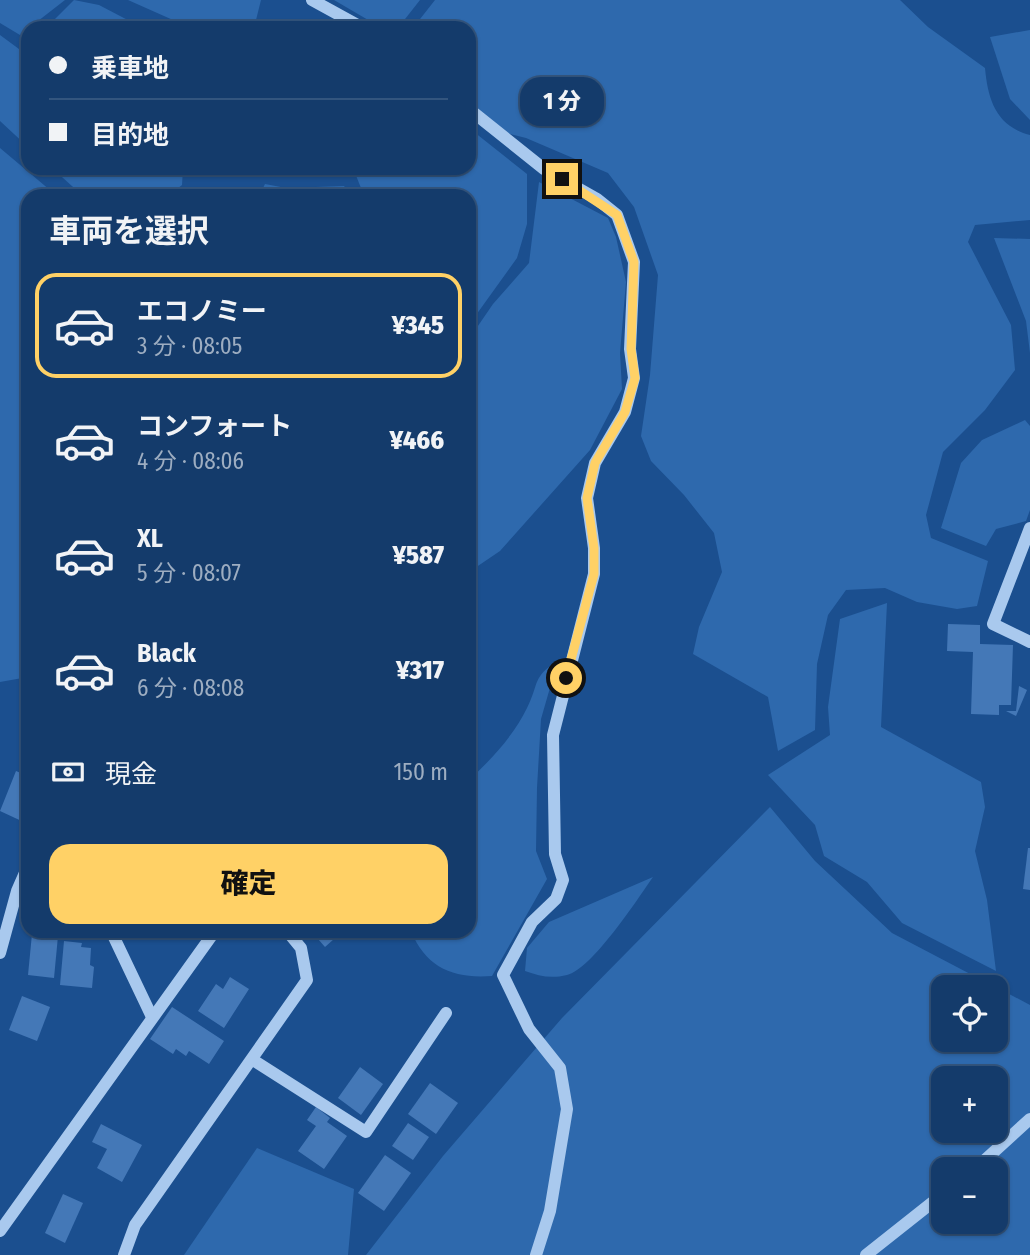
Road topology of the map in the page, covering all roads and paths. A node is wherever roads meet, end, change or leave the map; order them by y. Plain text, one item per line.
1 (312, 0) edge
2 (350, 21) edge
3 (476, 115) edge
4 (1030, 528) edge
5 (1030, 642) edge
6 (21, 882) edge
7 (114, 938) edge
8 (210, 938) edge
9 (292, 938) edge
10 (0, 953) edge
11 (446, 1013) dead end
12 (152, 1017) junction
13 (253, 1060) junction
14 (1030, 1119) edge
15 (988, 1157) edge
16 (931, 1204) edge
17 (0, 1231) edge
18 (124, 1255) edge
19 (536, 1255) edge
20 (866, 1255) edge

1 - 2 street
3 - 19 street
4 - 5 street
6 - 10 street
7 - 12 street
8 - 12 street
9 - 13 street
11 - 13 street
12 - 17 street
13 - 18 street
14 - 15 street
16 - 20 street

